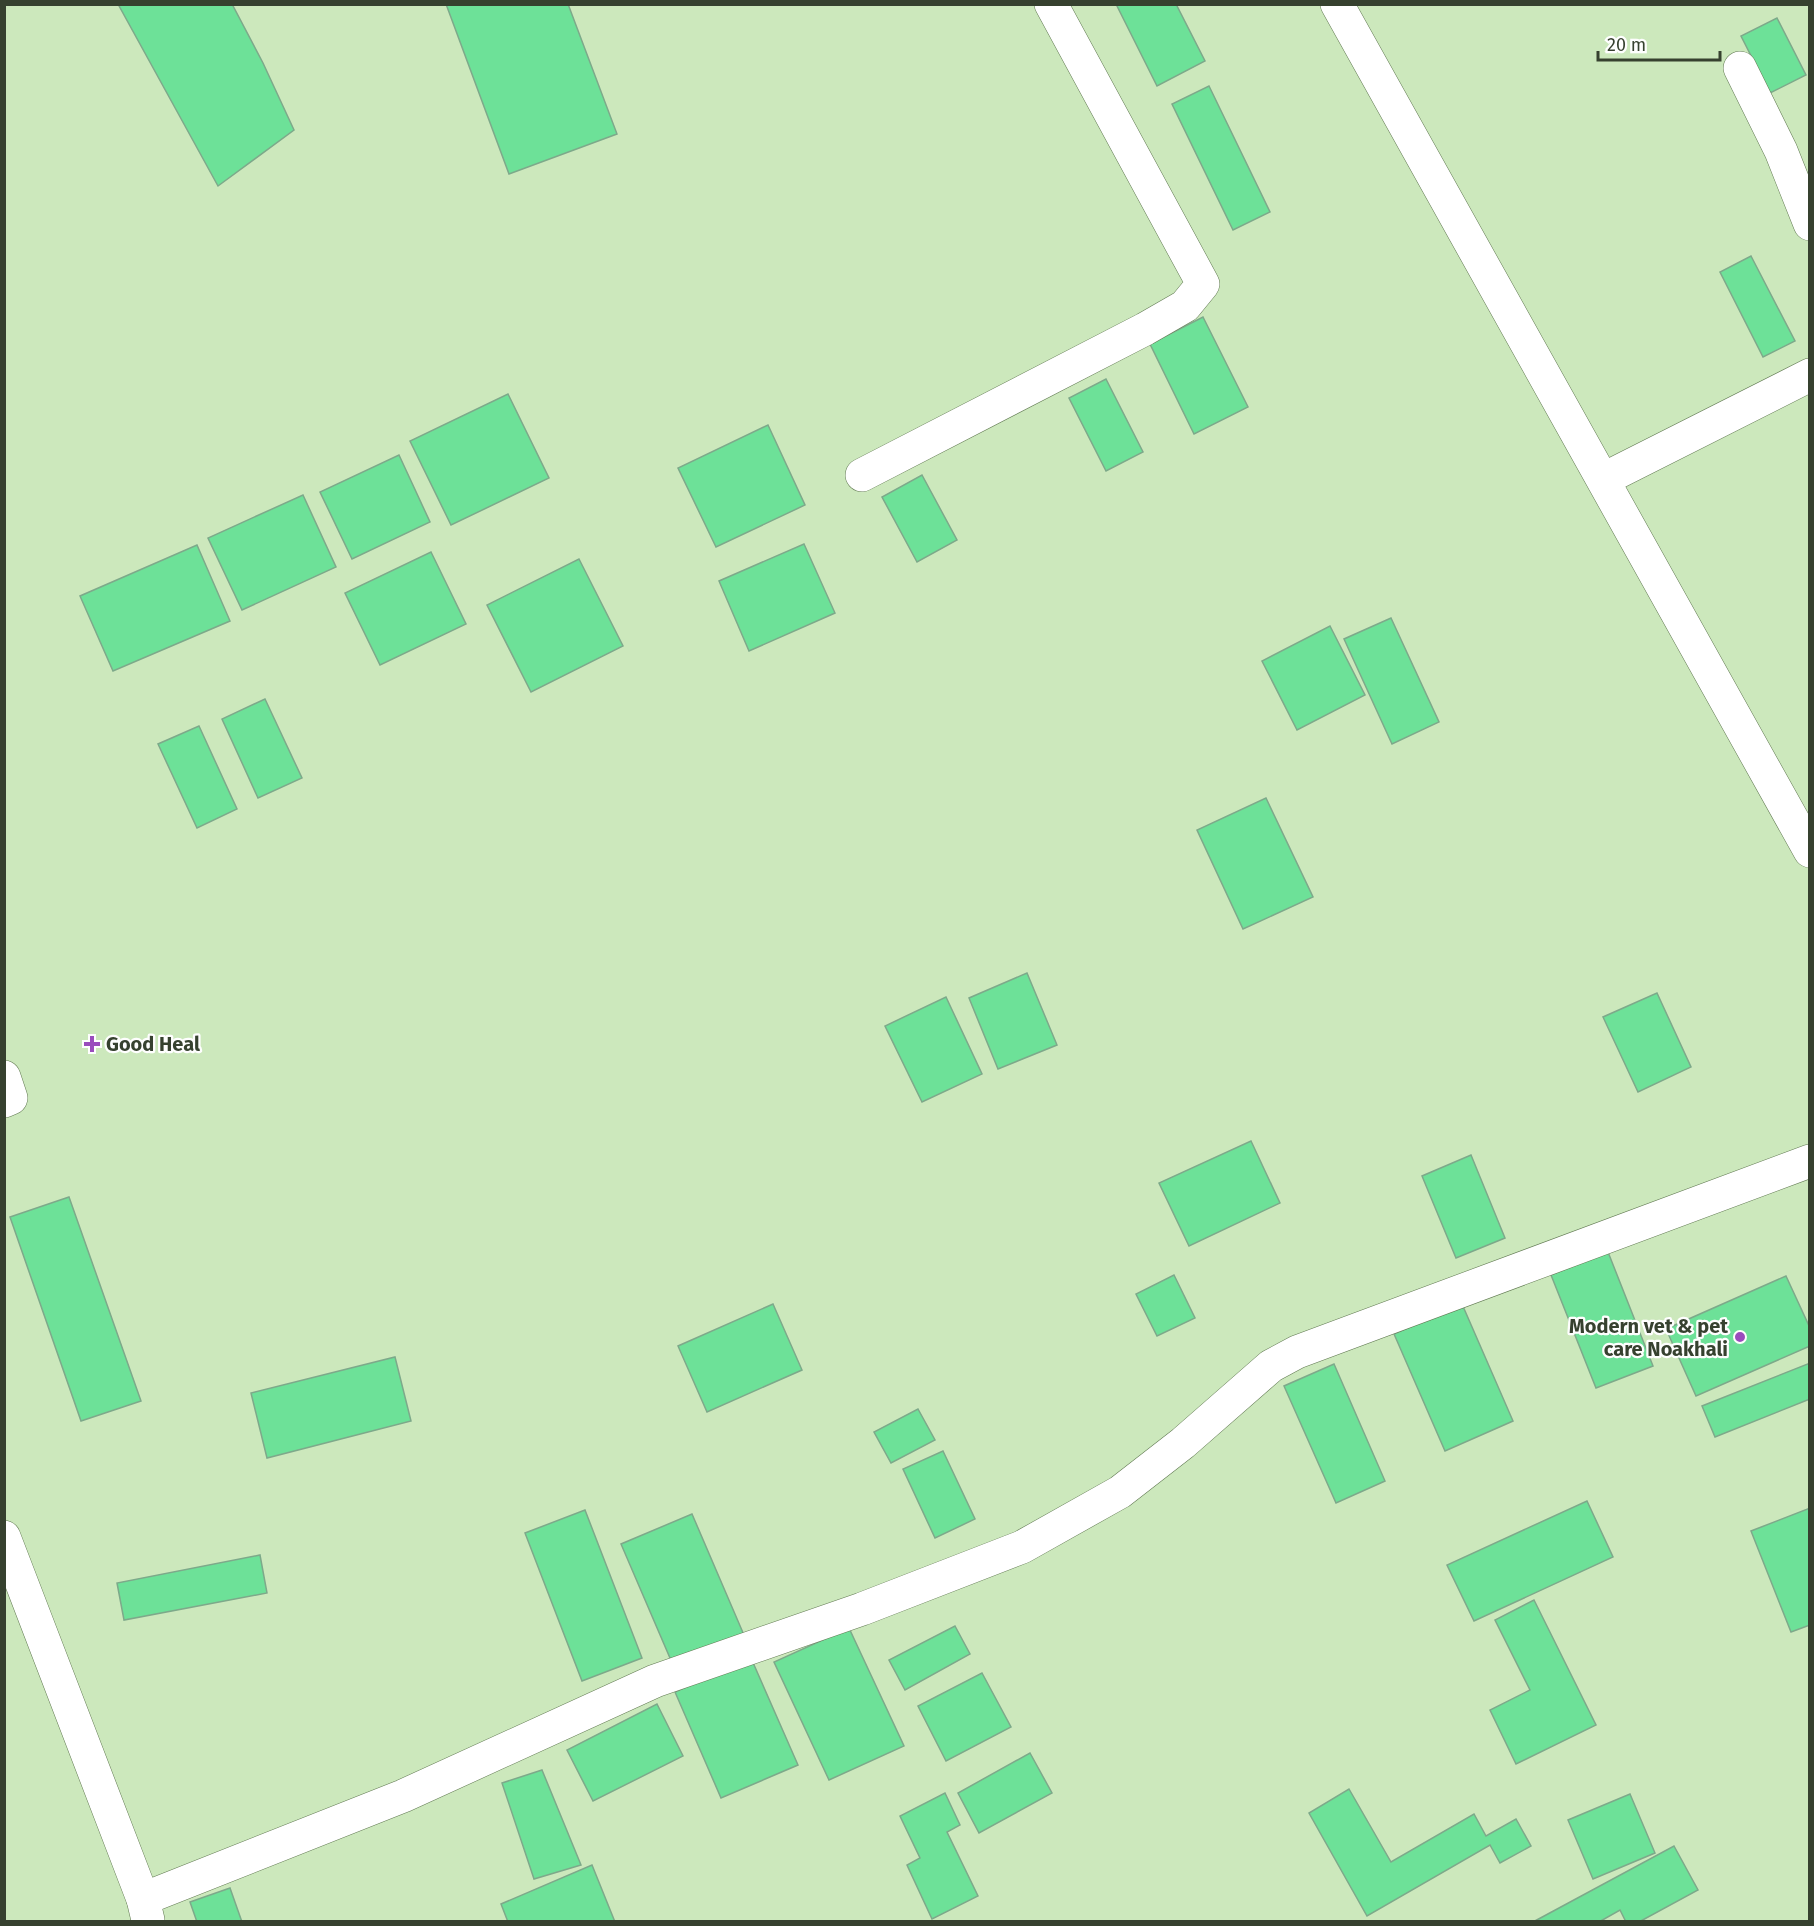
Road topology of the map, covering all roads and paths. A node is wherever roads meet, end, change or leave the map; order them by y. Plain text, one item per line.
1 (1051, 4) edge
2 (1338, 4) edge
3 (1740, 68) dead end
4 (1809, 224) edge
5 (1809, 375) edge
6 (862, 475) dead end
7 (1604, 479) junction
8 (1809, 851) edge
9 (4, 1077) edge
10 (4, 1101) edge
11 (1809, 1161) edge
12 (4, 1537) edge
13 (146, 1910) edge

1 - 6 street
2 - 7 street
3 - 4 street
5 - 7 street
7 - 8 street
9 - 10 street
11 - 13 street
12 - 13 street

